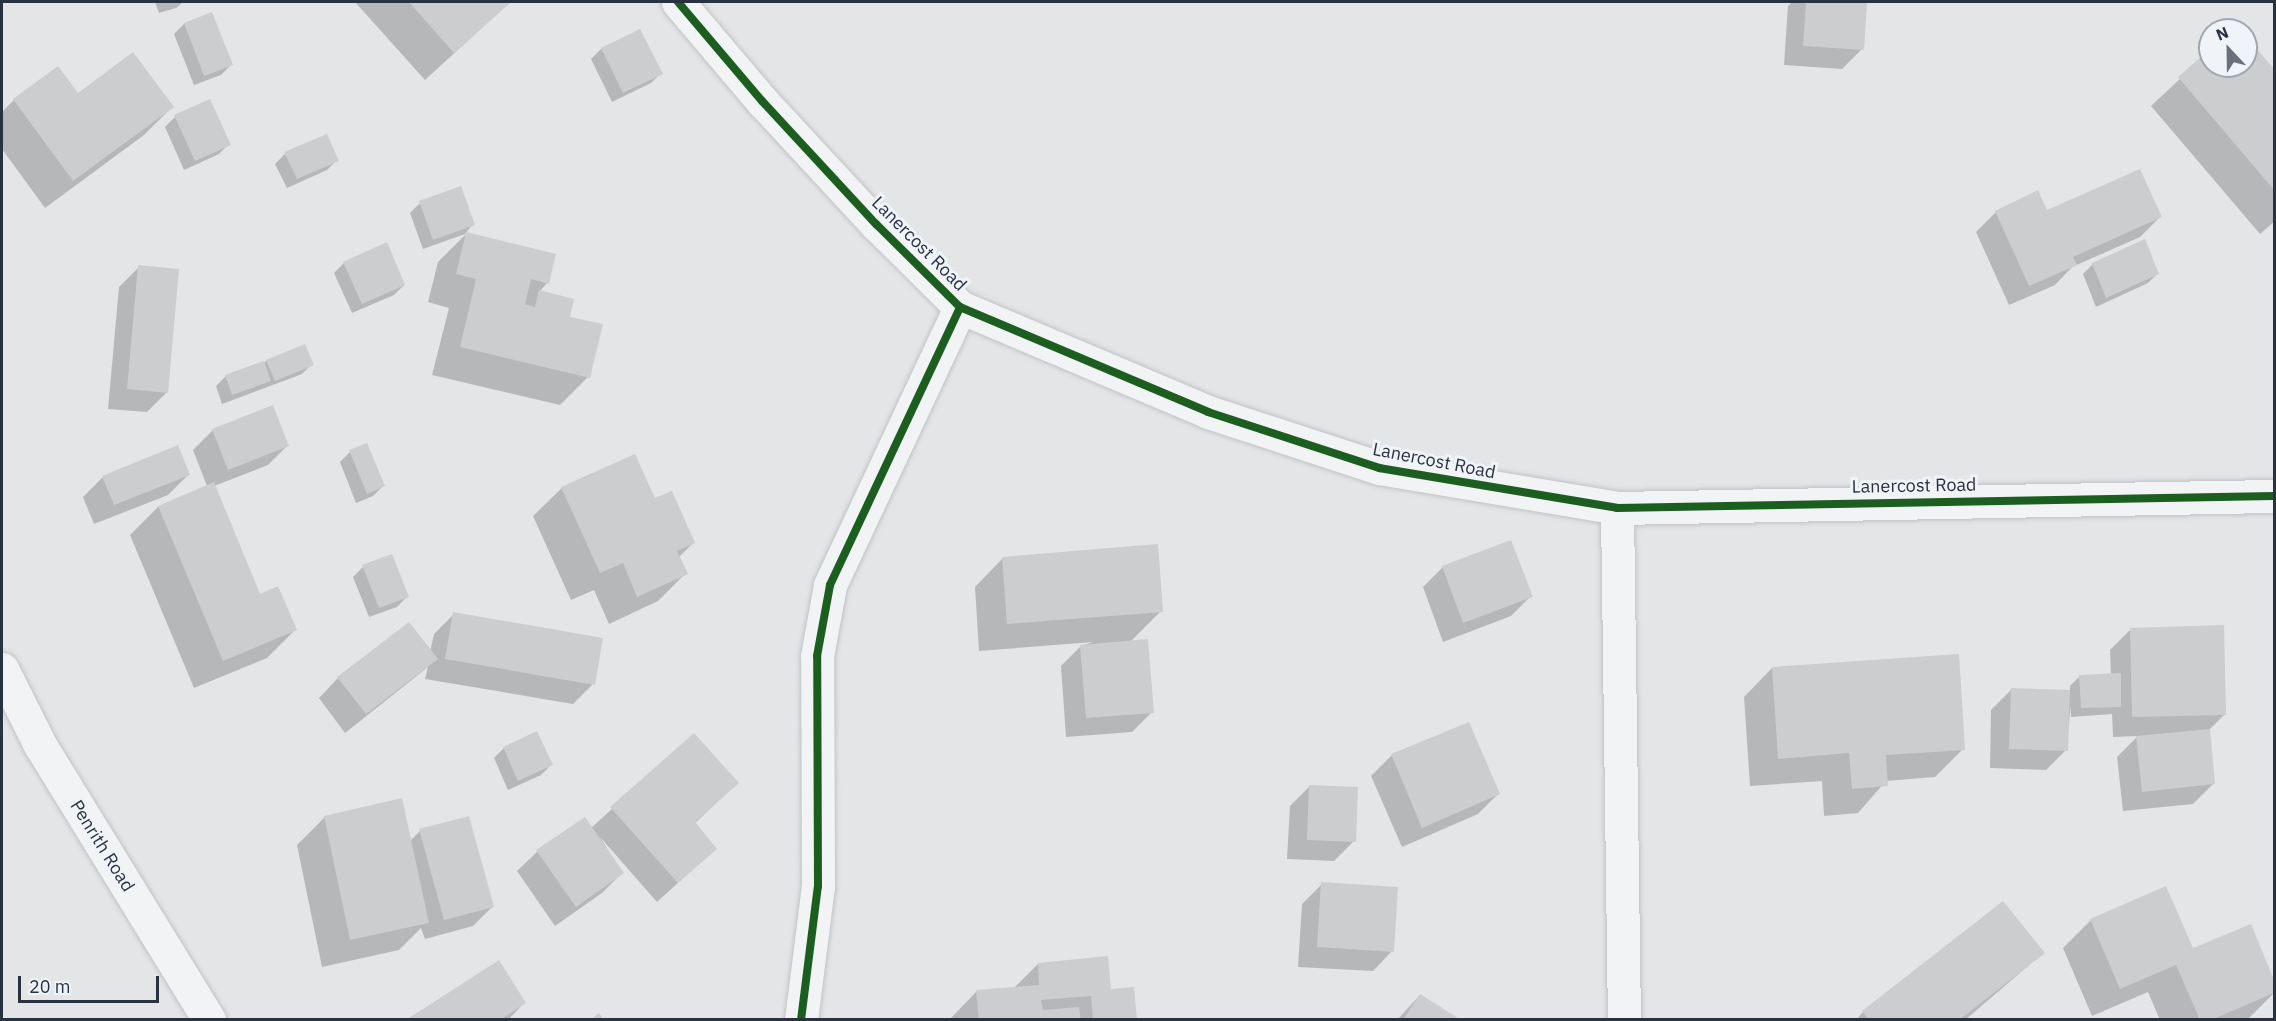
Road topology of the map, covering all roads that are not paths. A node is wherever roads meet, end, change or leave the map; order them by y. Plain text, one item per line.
1 (678, 2) edge
2 (960, 307) junction
3 (2274, 496) edge
4 (1617, 508) junction
5 (2, 669) edge
6 (209, 1020) edge
7 (801, 1020) edge
8 (1624, 1020) edge

1 - 2 street, Lanercost Road
2 - 4 street, Lanercost Road
2 - 7 street
3 - 4 street, Lanercost Road
4 - 8 street
5 - 6 street, Penrith Road

